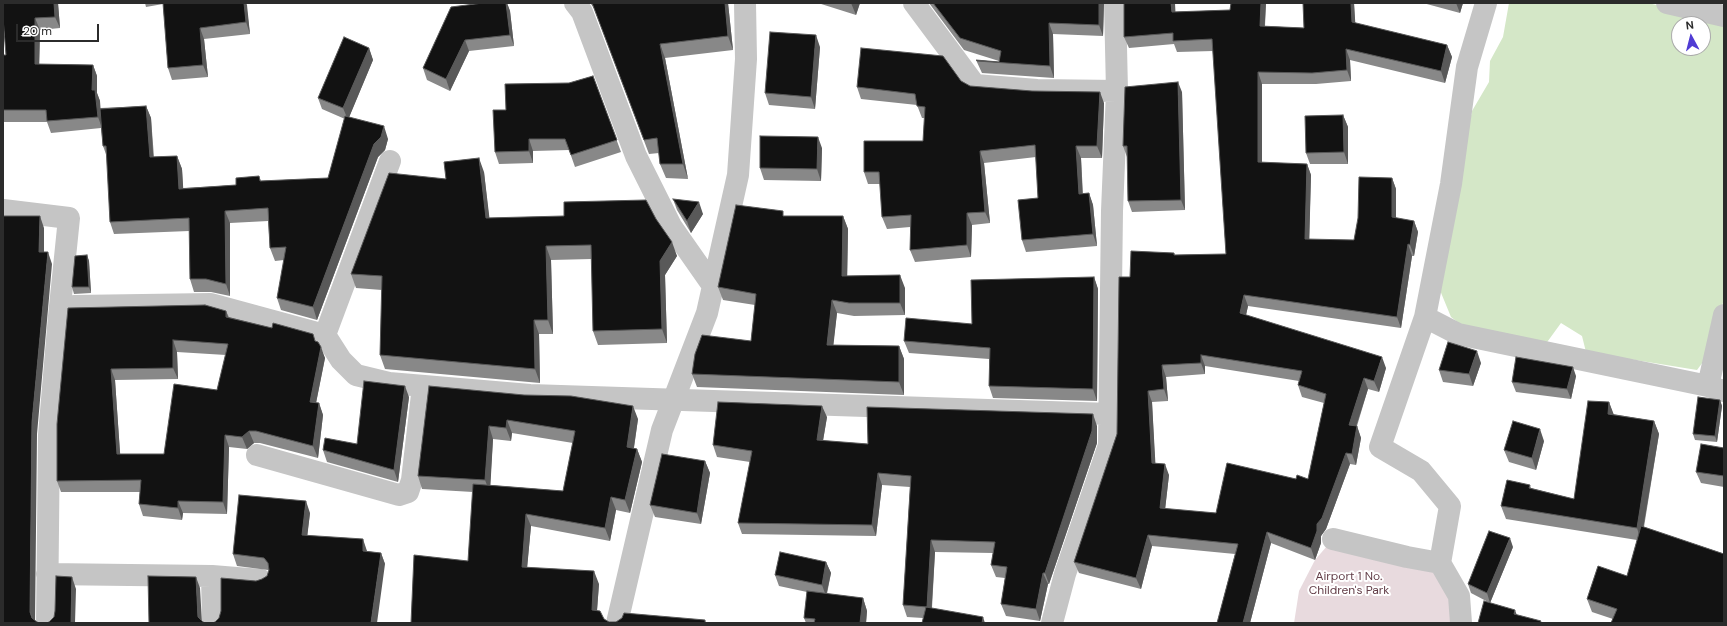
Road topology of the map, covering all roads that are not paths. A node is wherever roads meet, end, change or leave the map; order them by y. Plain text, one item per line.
1 (575, 3) edge
2 (745, 3) edge
3 (914, 3) edge
4 (1115, 3) edge
5 (1486, 3) edge
6 (1667, 3) edge
7 (1724, 16) edge
8 (1117, 91) junction
9 (390, 161) dead end
10 (3, 210) edge
11 (713, 286) junction
12 (1724, 315) edge
13 (58, 316) junction
14 (1425, 317) junction
15 (325, 335) junction
16 (423, 386) junction
17 (1716, 388) edge
18 (674, 398) junction
19 (1110, 414) junction
20 (257, 455) dead end
21 (1333, 539) dead end
22 (1440, 563) junction
23 (46, 574) junction
24 (212, 576) junction
25 (261, 580) edge
26 (48, 623) edge
27 (213, 623) edge
28 (617, 623) edge
29 (1052, 623) edge
30 (1461, 623) edge

1 - 11 street
2 - 11 street
3 - 8 street
4 - 8 street
5 - 14 street
6 - 7 street
8 - 19 street
9 - 15 street
10 - 13 street
11 - 18 street
12 - 17 street
13 - 15 street
13 - 23 street
14 - 17 street
14 - 22 street
15 - 16 street
16 - 18 street
16 - 20 street
18 - 19 street
18 - 28 street
19 - 29 street
21 - 22 street
22 - 30 street
23 - 24 street
23 - 26 street
24 - 25 street
24 - 27 street

